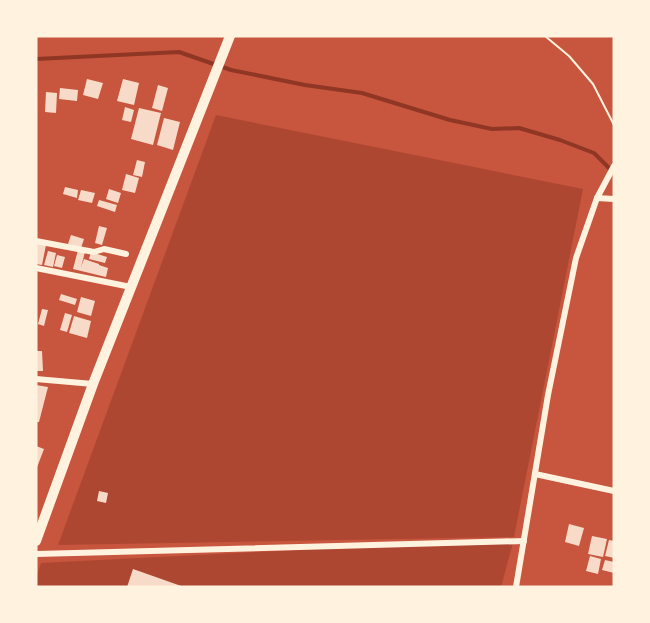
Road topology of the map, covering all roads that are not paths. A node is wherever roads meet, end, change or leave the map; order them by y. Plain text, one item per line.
1 (230, 36) edge
2 (614, 166) edge
3 (597, 198) junction
4 (614, 199) edge
5 (36, 241) edge
6 (126, 254) dead end
7 (36, 268) edge
8 (132, 288) junction
9 (36, 379) edge
10 (93, 384) junction
11 (535, 474) junction
12 (614, 491) edge
13 (36, 541) edge
14 (524, 541) junction
15 (36, 554) edge
16 (516, 587) edge

1 - 8 main road
2 - 3 street
3 - 4 street
3 - 11 street
5 - 6 street
7 - 8 street
8 - 10 main road
9 - 10 street
10 - 13 main road
11 - 12 street
11 - 14 street
14 - 15 street
14 - 16 street

